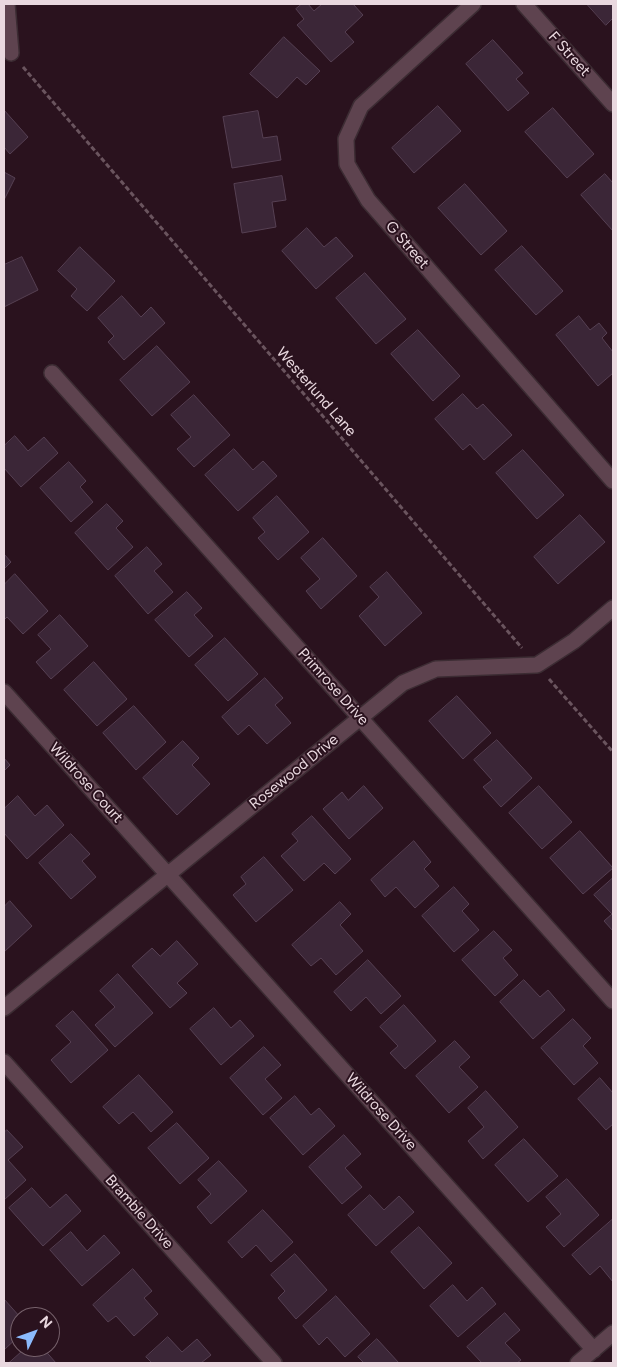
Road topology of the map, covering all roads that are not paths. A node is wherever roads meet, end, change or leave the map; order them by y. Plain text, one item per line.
1 (7, 4) edge
2 (473, 4) edge
3 (524, 4) edge
4 (11, 53) road end
5 (613, 104) edge
6 (52, 373) dead end
7 (613, 481) edge
8 (613, 608) edge
9 (4, 692) edge
10 (360, 718) junction
11 (168, 874) junction
12 (613, 1001) edge
13 (4, 1008) edge
14 (4, 1062) edge
15 (613, 1333) edge
16 (594, 1350) junction
17 (274, 1363) edge
18 (578, 1363) edge

1 - 4 street
2 - 7 street, G Street
3 - 5 street, F Street
6 - 10 street, Primrose Drive
8 - 10 street, Rosewood Drive
9 - 11 street, Wildrose Court
10 - 11 street, Rosewood Drive
10 - 12 street, Primrose Drive
11 - 13 street, Rosewood Drive
11 - 16 street, Wildrose Drive
14 - 17 street, Bramble Drive
15 - 16 street
16 - 18 street

